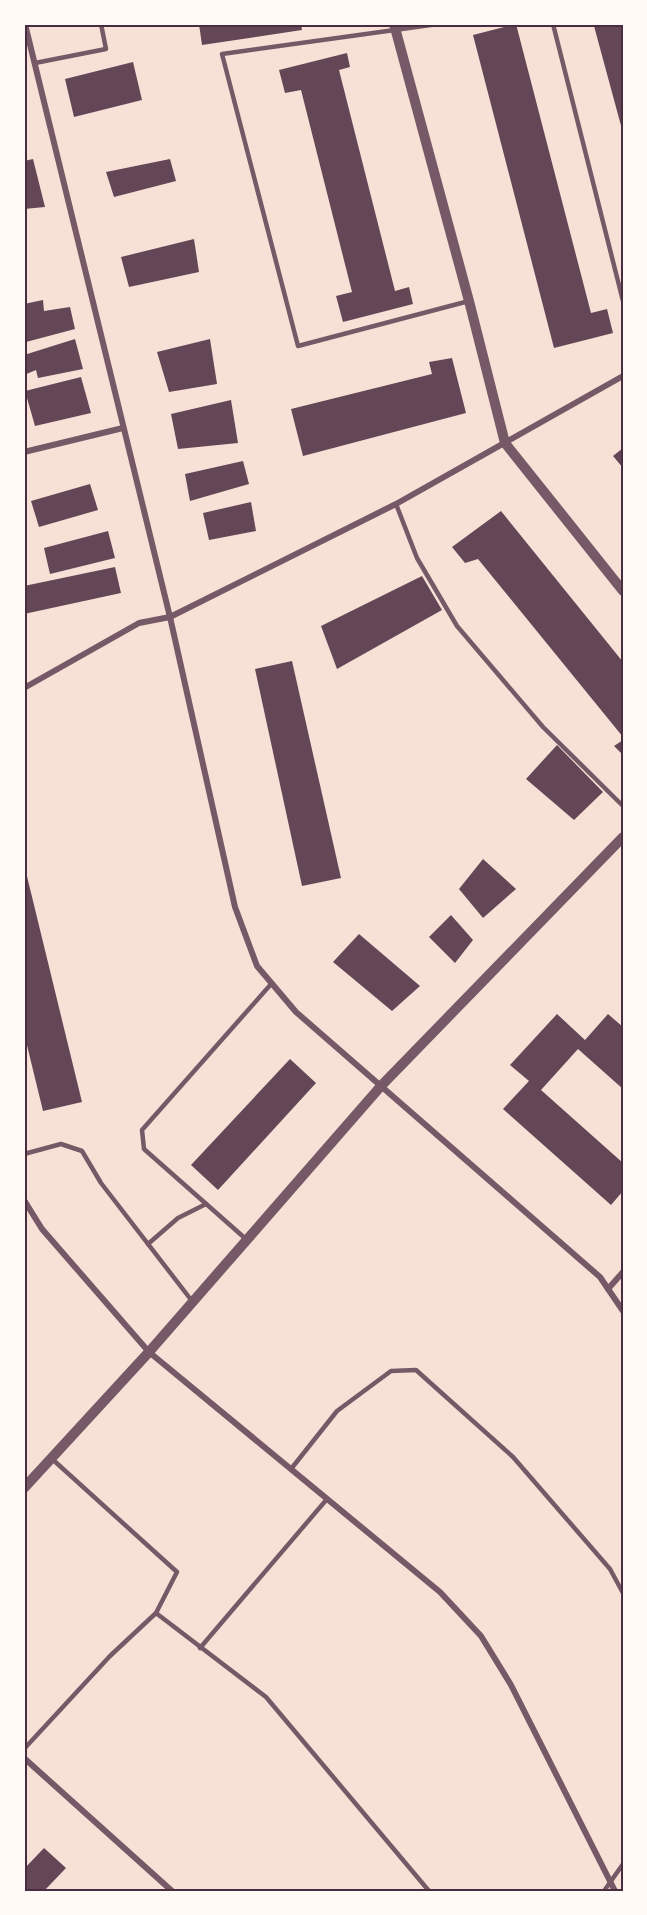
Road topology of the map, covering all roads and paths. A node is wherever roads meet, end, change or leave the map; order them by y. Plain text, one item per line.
1 (25, 24) edge
2 (101, 24) edge
3 (438, 24) edge
4 (553, 24) edge
5 (395, 27) edge
6 (35, 63) junction
7 (469, 301) junction
8 (623, 301) edge
9 (623, 376) edge
10 (123, 428) junction
11 (505, 443) junction
12 (24, 452) edge
13 (396, 504) junction
14 (623, 591) edge
15 (170, 617) junction
16 (24, 688) edge
17 (623, 806) edge
18 (622, 841) edge
19 (272, 983) junction
20 (381, 1086) junction
21 (24, 1154) edge
22 (24, 1200) edge
23 (206, 1204) junction
24 (247, 1240) junction
25 (148, 1244) junction
26 (623, 1272) edge
27 (608, 1289) junction
28 (193, 1302) junction
29 (623, 1311) edge
30 (149, 1352) junction
31 (51, 1458) junction
32 (291, 1469) junction
33 (24, 1488) edge
34 (327, 1499) junction
35 (623, 1593) edge
36 (156, 1613) junction
37 (200, 1648) junction
38 (24, 1749) edge
39 (24, 1758) edge
40 (623, 1864) edge
41 (610, 1882) junction
42 (172, 1891) edge
43 (429, 1891) edge
44 (604, 1891) edge
45 (615, 1891) edge

1 - 6 street
2 - 6 lane
3 - 5 lane
4 - 8 lane
5 - 7 street
5 - 7 lane
6 - 10 street
7 - 11 street
9 - 11 street
10 - 12 street
10 - 15 street
11 - 13 street
11 - 14 street
13 - 15 street
13 - 17 lane
15 - 16 street
15 - 19 street
18 - 20 street
19 - 20 street
19 - 23 lane
20 - 24 street
20 - 27 street
21 - 25 lane
22 - 30 street
23 - 24 lane
23 - 25 lane
24 - 28 street
25 - 28 lane
26 - 27 street
27 - 29 street
28 - 30 street
30 - 31 street
30 - 32 street
31 - 33 street
31 - 36 lane
32 - 34 street
32 - 35 lane
34 - 37 lane
34 - 41 street
36 - 37 lane
36 - 38 lane
37 - 43 lane
39 - 42 street
40 - 41 lane
41 - 44 lane
41 - 45 street

